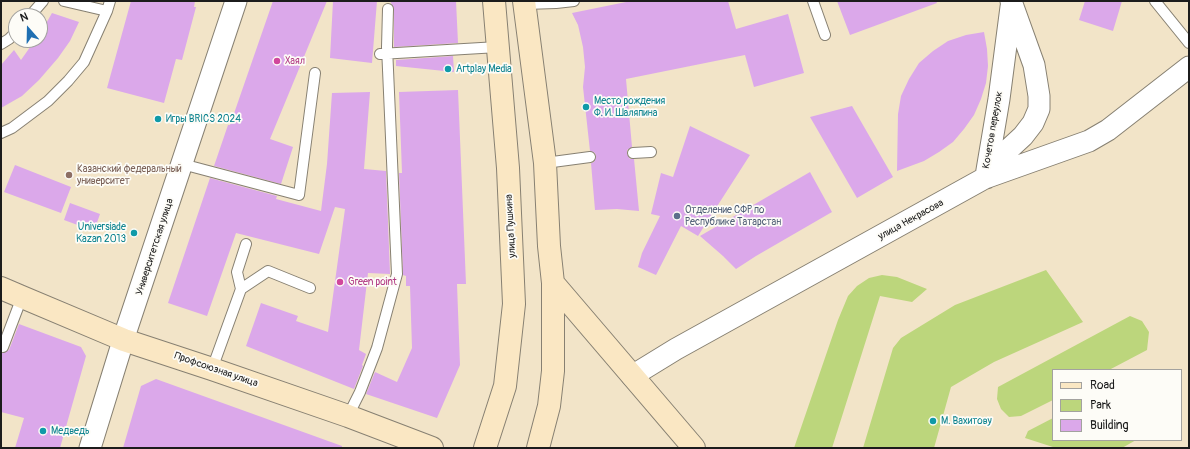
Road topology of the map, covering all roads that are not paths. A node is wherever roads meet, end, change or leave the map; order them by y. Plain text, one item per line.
1 (64, 1) edge
2 (236, 1) edge
3 (494, 1) edge
4 (574, 1) edge
5 (813, 1) edge
6 (1155, 1) edge
7 (524, 2) edge
8 (1011, 2) edge
9 (109, 6) edge
10 (388, 9) dead end
11 (824, 35) dead end
12 (1189, 43) edge
13 (498, 47) junction
14 (384, 53) junction
15 (1189, 67) edge
16 (315, 73) dead end
17 (1, 132) edge
18 (651, 152) dead end
19 (633, 153) dead end
20 (590, 157) dead end
21 (545, 163) junction
22 (182, 164) junction
23 (985, 178) junction
24 (246, 244) dead end
25 (553, 283) junction
26 (1, 288) edge
27 (310, 288) dead end
28 (241, 289) junction
29 (22, 297) junction
30 (124, 340) junction
31 (3, 347) dead end
32 (212, 369) junction
33 (632, 376) junction
34 (348, 416) junction
35 (90, 448) edge
36 (432, 448) edge
37 (485, 448) edge
38 (538, 448) edge
39 (694, 448) edge

1 - 9 lane
2 - 22 street, Университетская улица
3 - 13 main road, улица Пушкина
4 - 7 lane
5 - 11 lane
6 - 12 lane
7 - 21 main road
8 - 23 street, Кочетов переулок
8 - 23 street, Кочетов переулок
9 - 17 lane
10 - 14 lane
13 - 14 lane
13 - 37 main road, улица Пушкина
14 - 34 lane
15 - 23 street, улица Некрасова
16 - 22 lane
18 - 19 lane
20 - 21 lane
21 - 25 main road
22 - 30 street, Университетская улица
23 - 33 street, улица Некрасова
24 - 28 lane
25 - 33 main road
25 - 38 main road
26 - 29 main road, Профсоюзная улица
27 - 28 lane
28 - 32 lane
29 - 30 main road, Профсоюзная улица
29 - 31 lane
30 - 32 main road, Профсоюзная улица
30 - 35 street, Университетская улица
32 - 34 main road, Профсоюзная улица
33 - 39 main road
34 - 36 main road, Профсоюзная улица

